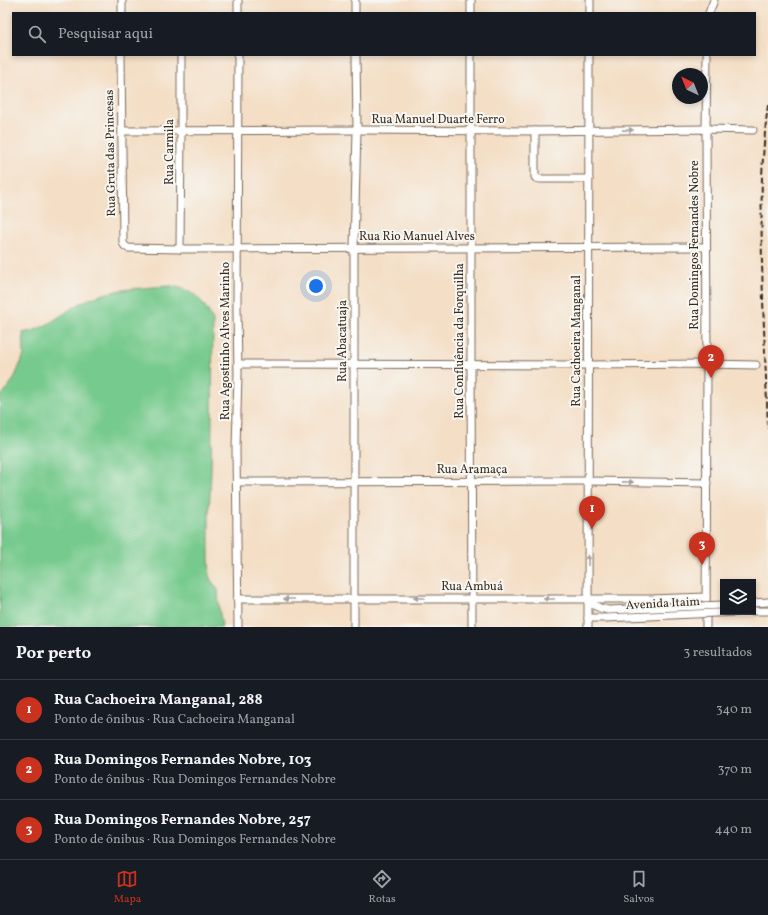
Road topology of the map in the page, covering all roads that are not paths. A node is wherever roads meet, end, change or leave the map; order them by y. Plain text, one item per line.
1 (122, 0) edge
2 (238, 0) edge
3 (355, 0) edge
4 (471, 0) edge
5 (590, 0) edge
6 (714, 0) edge
7 (710, 7) edge
8 (122, 12) edge
9 (238, 12) edge
10 (355, 12) edge
11 (471, 12) edge
12 (590, 12) edge
13 (121, 56) edge
14 (181, 56) edge
15 (238, 56) edge
16 (356, 56) edge
17 (471, 56) edge
18 (589, 56) edge
19 (707, 56) edge
20 (706, 128) junction
21 (357, 130) junction
22 (753, 130) dead end
23 (122, 131) junction
24 (181, 131) junction
25 (238, 131) junction
26 (471, 131) junction
27 (535, 131) junction
28 (589, 131) junction
29 (589, 179) junction
30 (706, 247) junction
31 (128, 248) joint
32 (238, 248) junction
33 (354, 248) junction
34 (471, 248) junction
35 (588, 248) junction
36 (180, 249) junction
37 (238, 364) junction
38 (707, 364) junction
39 (354, 365) junction
40 (471, 365) junction
41 (588, 365) junction
42 (756, 365) dead end
43 (471, 481) junction
44 (589, 481) junction
45 (237, 482) junction
46 (354, 482) junction
47 (707, 483) junction
48 (706, 597) junction
49 (472, 598) junction
50 (238, 599) junction
51 (354, 599) junction
52 (588, 601) junction
53 (768, 602) edge
54 (756, 603) edge
55 (720, 605) edge
56 (768, 611) edge
57 (756, 612) edge
58 (720, 613) edge
59 (588, 618) junction
60 (238, 627) edge
61 (354, 627) edge
62 (472, 627) edge
63 (588, 627) edge
64 (706, 627) edge

1 - 8 street
2 - 9 street
3 - 10 street
4 - 11 street
5 - 12 street
6 - 7 street
13 - 23 street, Rua Gruta das Princesas
14 - 24 street, Rua Carmila
15 - 25 street, Rua Agostinho Alves Marinho
16 - 21 street, Rua Abacatuaja
17 - 26 street, Rua Confluência da Forquilha
18 - 28 street, Rua Cachoeira Manganal
19 - 20 street, Rua Domingos Fernandes Nobre
20 - 22 street, Rua Manuel Duarte Ferro
28 -> 20 street, Rua Manuel Duarte Ferro
20 - 30 street, Rua Domingos Fernandes Nobre
21 - 25 street, Rua Manuel Duarte Ferro
21 - 26 street, Rua Manuel Duarte Ferro
21 - 33 street, Rua Abacatuaja
23 - 24 street, Rua Manuel Duarte Ferro
23 - 31 street, Rua Gruta das Princesas
24 - 25 street, Rua Manuel Duarte Ferro
24 - 36 street, Rua Carmila
25 - 32 street, Rua Agostinho Alves Marinho
26 - 27 street, Rua Manuel Duarte Ferro
26 - 34 street, Rua Confluência da Forquilha
27 - 28 street, Rua Manuel Duarte Ferro
27 - 29 street
28 - 29 street, Rua Cachoeira Manganal
29 - 35 street, Rua Cachoeira Manganal
30 - 35 street, Rua Rio Manuel Alves
30 - 38 street, Rua Domingos Fernandes Nobre
31 - 36 street, Rua Rio Manuel Alves
32 - 33 street, Rua Rio Manuel Alves
32 - 36 street, Rua Rio Manuel Alves
32 - 37 street, Rua Agostinho Alves Marinho
33 - 34 street, Rua Rio Manuel Alves
33 - 39 street, Rua Abacatuaja
34 - 35 street, Rua Rio Manuel Alves
34 - 40 street, Rua Confluência da Forquilha
35 - 41 street, Rua Cachoeira Manganal
37 - 39 street
37 - 45 street, Rua Agostinho Alves Marinho
38 - 41 street
38 - 42 street
38 - 47 street, Rua Domingos Fernandes Nobre
39 - 40 street
39 - 46 street, Rua Abacatuaja
40 - 41 street
40 - 43 street, Rua Confluência da Forquilha
41 - 44 street, Rua Cachoeira Manganal
43 - 44 street, Rua Aramaça
43 - 46 street, Rua Aramaça
43 - 49 street, Rua Confluência da Forquilha
44 -> 47 street, Rua Aramaça
52 -> 44 street, Rua Cachoeira Manganal
45 - 46 street, Rua Aramaça
45 - 50 street, Rua Agostinho Alves Marinho
46 - 51 street, Rua Abacatuaja
47 - 48 street, Rua Domingos Fernandes Nobre
48 - 52 street, Rua Ambuá
48 - 64 street, Rua Domingos Fernandes Nobre
49 -> 51 street, Rua Ambuá
52 -> 49 street, Rua Ambuá
49 - 62 street, Rua Confluência da Forquilha
51 -> 50 street, Rua Ambuá
50 - 60 street, Rua Agostinho Alves Marinho
51 - 61 street, Rua Abacatuaja
52 - 55 street, Avenida Itaim, bridge
52 - 59 street, Rua Cachoeira Manganal
53 - 54 street
56 - 57 street
58 - 59 street, Avenida Itaim, bridge
59 - 63 street, Rua Cachoeira Manganal

